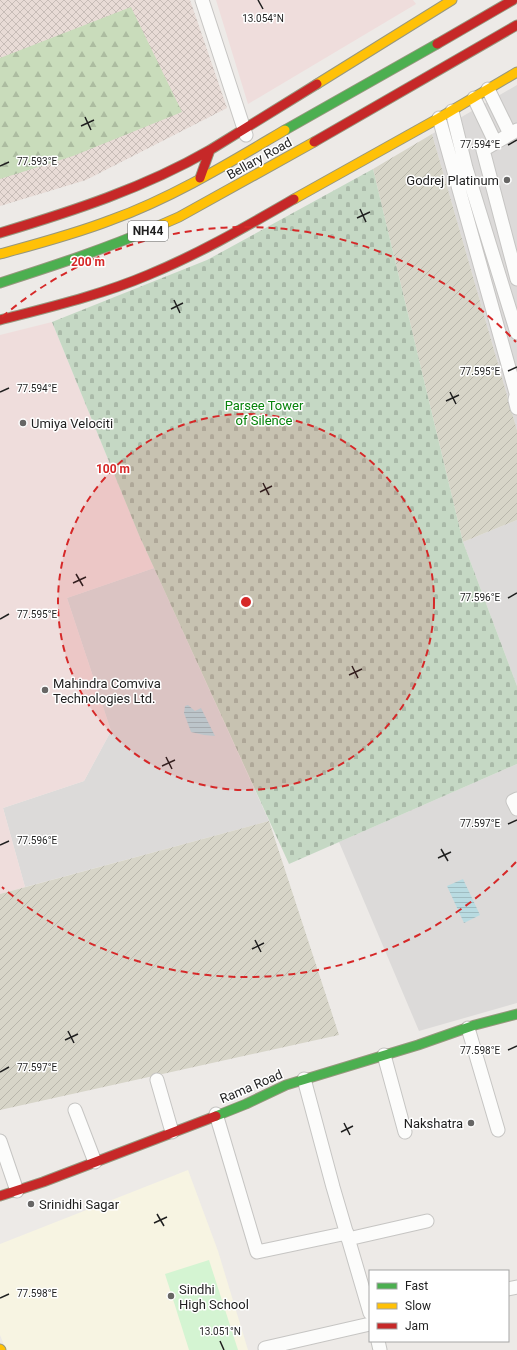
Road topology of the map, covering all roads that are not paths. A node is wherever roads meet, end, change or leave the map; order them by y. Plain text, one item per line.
1 (202, 0) edge
2 (452, 0) edge
3 (514, 0) edge
4 (517, 25) edge
5 (517, 72) edge
6 (488, 90) junction
7 (474, 98) junction
8 (452, 111) junction
9 (439, 118) junction
10 (243, 129) junction
11 (514, 132) edge
12 (495, 142) junction
13 (252, 149) junction
14 (210, 150) junction
15 (200, 178) junction
16 (0, 233) edge
17 (0, 254) edge
18 (517, 279) edge
19 (0, 282) edge
20 (0, 320) edge
21 (517, 332) edge
22 (517, 392) edge
23 (517, 408) edge
24 (517, 799) edge
25 (517, 809) edge
26 (517, 1014) edge
27 (468, 1028) junction
28 (384, 1055) junction
29 (304, 1079) junction
30 (158, 1080) dead end
31 (75, 1110) dead end
32 (216, 1114) junction
33 (498, 1130) dead end
34 (172, 1132) junction
35 (404, 1132) dead end
36 (0, 1142) edge
37 (95, 1162) junction
38 (17, 1191) junction
39 (0, 1196) edge
40 (427, 1220) dead end
41 (348, 1236) junction
42 (369, 1310) edge
43 (369, 1324) edge
44 (265, 1348) dead end

1 - 10 street
2 - 10 main road
3 - 13 main road, Bellary Road / NH44
4 - 19 main road, Bellary Road / NH44
5 - 6 main road
6 - 7 main road
6 - 11 street
7 - 8 main road
7 - 12 street
8 - 9 main road
8 - 21 street
9 - 20 main road
9 - 22 street
10 - 13 street
10 - 14 main road
11 - 12 street
12 - 18 street
13 - 15 main road, Bellary Road / NH44
14 - 15 main road
14 - 16 main road
15 - 17 main road, Bellary Road / NH44
22 - 23 street
24 - 25 street
26 - 27 main road, Rama Road
27 - 28 main road, Rama Road
27 - 33 street
28 - 29 main road, Rama Road
28 - 35 street
29 - 32 main road, Rama Road
29 - 41 street
30 - 34 street
31 - 37 street
32 - 34 main road, Rama Road
32 - 41 street
34 - 37 main road, Rama Road
36 - 38 street
37 - 38 main road, Rama Road
38 - 39 main road, Rama Road
40 - 41 street
41 - 42 street
43 - 44 street

